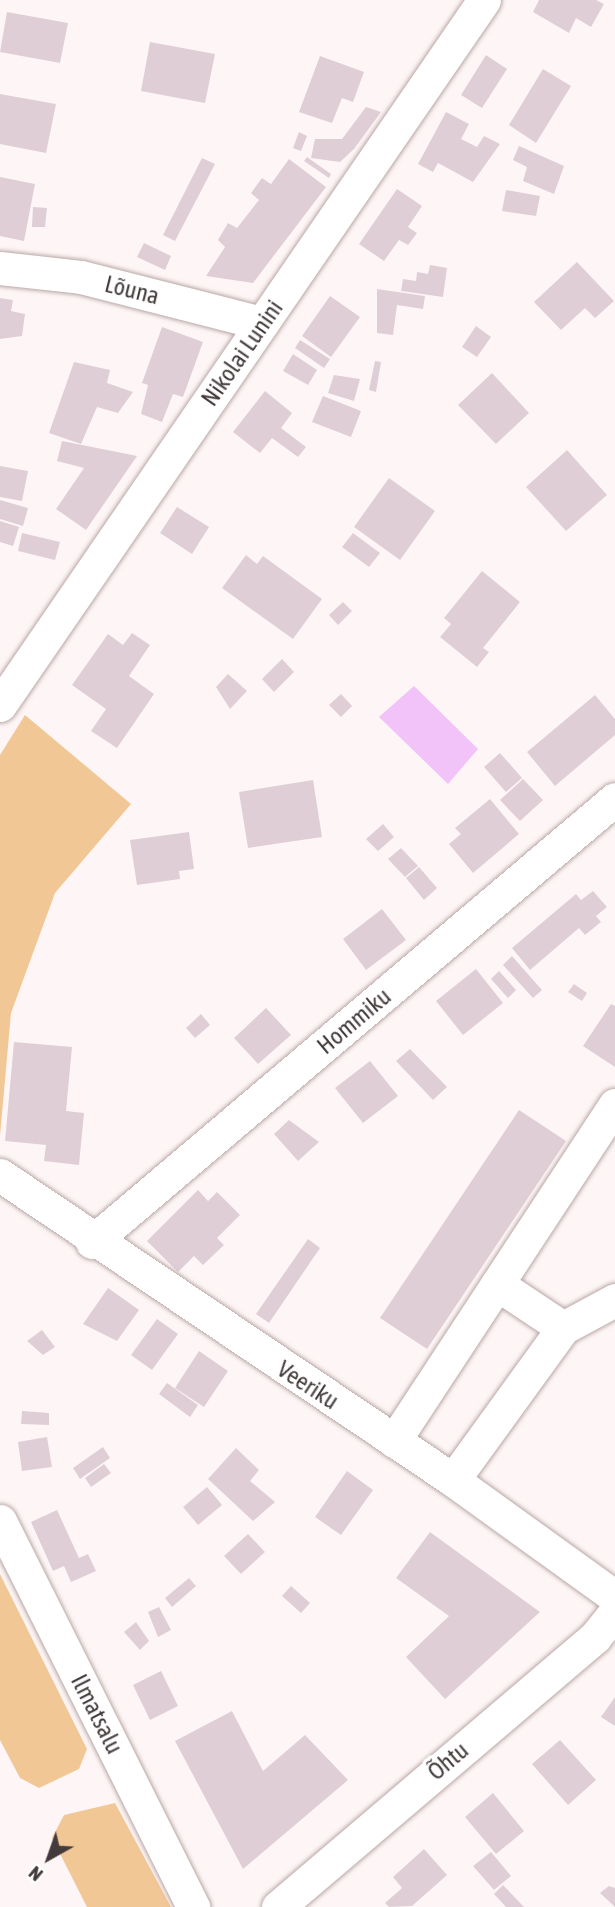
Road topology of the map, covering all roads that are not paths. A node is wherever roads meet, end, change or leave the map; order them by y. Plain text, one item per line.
1 (484, 0) edge
2 (0, 268) edge
3 (262, 323) junction
4 (0, 705) edge
5 (615, 799) edge
6 (615, 1105) edge
7 (0, 1175) edge
8 (92, 1242) junction
9 (497, 1284) junction
10 (615, 1300) edge
11 (563, 1328) junction
12 (394, 1441) junction
13 (453, 1480) junction
14 (0, 1521) edge
15 (615, 1597) edge
16 (615, 1612) edge
17 (193, 1907) edge
18 (278, 1907) edge

1 - 3 street, Nikolai Lunini
2 - 3 street, Lõuna
3 - 4 street, Nikolai Lunini
5 - 8 street, Hommiku
6 - 9 street
7 - 8 street, Veeriku
8 - 12 street, Veeriku
9 - 11 street
9 - 12 street
10 - 11 street
11 - 13 street
12 - 13 street, Veeriku
13 - 15 street, Veeriku
14 - 17 street, Ilmatsalu
16 - 18 street, Õhtu

